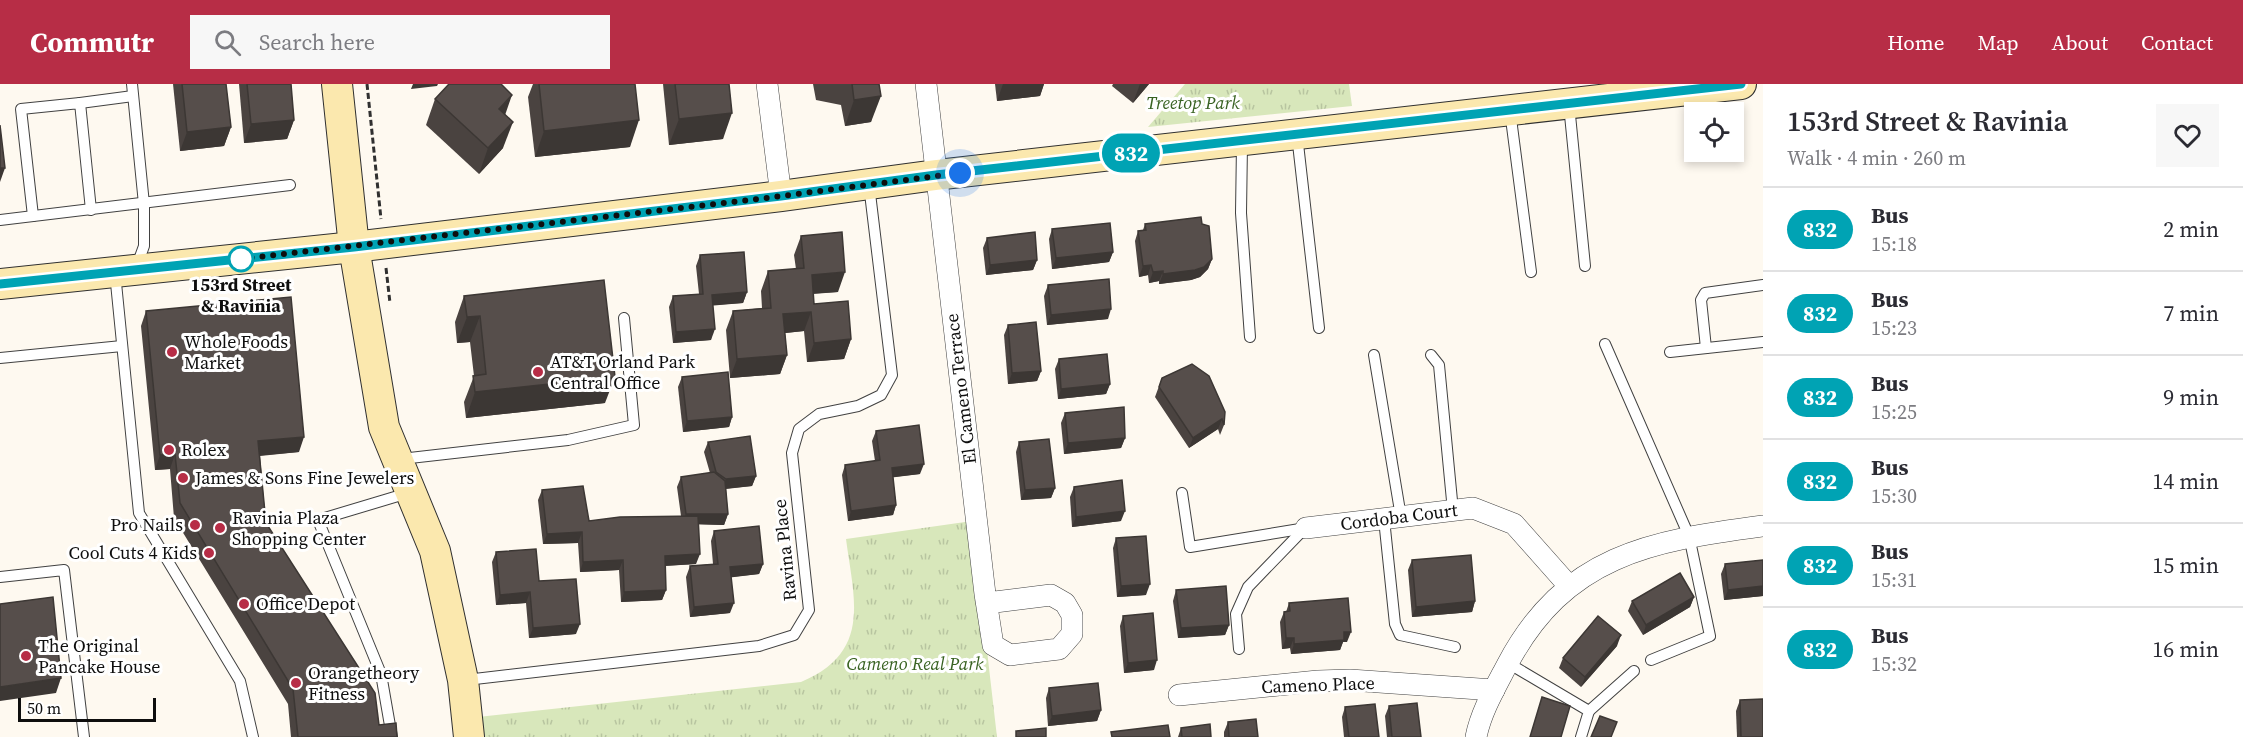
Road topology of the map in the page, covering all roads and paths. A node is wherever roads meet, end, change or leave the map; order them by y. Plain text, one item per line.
1 (132, 84) edge
2 (337, 84) edge
3 (367, 84) edge
4 (767, 84) edge
5 (926, 84) edge
6 (1741, 84) edge
7 (133, 96) junction
8 (80, 103) junction
9 (1568, 104) junction
10 (1510, 110) junction
11 (1297, 134) junction
12 (1242, 141) junction
13 (936, 175) junction
14 (869, 184) junction
15 (290, 185) dead end
16 (781, 196) junction
17 (144, 204) junction
18 (92, 210) junction
19 (381, 215) dead end
20 (33, 216) junction
21 (0, 220) edge
22 (354, 247) junction
23 (1585, 266) dead end
24 (125, 271) junction
25 (1531, 272) dead end
26 (0, 284) edge
27 (1763, 285) edge
28 (624, 318) dead end
29 (1319, 328) dead end
30 (1250, 337) dead end
31 (1763, 342) edge
32 (1605, 344) dead end
33 (122, 346) junction
34 (1706, 348) junction
35 (1670, 352) dead end
36 (1374, 355) dead end
37 (1431, 355) dead end
38 (0, 358) edge
39 (397, 460) junction
40 (411, 492) junction
41 (1182, 493) dead end
42 (1453, 511) junction
43 (1392, 518) junction
44 (1763, 526) edge
45 (1306, 528) junction
46 (1689, 536) junction
47 (0, 577) edge
48 (1569, 586) junction
49 (987, 603) dead end
50 (1455, 647) dead end
51 (1239, 649) dead end
52 (1651, 660) dead end
53 (1508, 663) junction
54 (1634, 671) dead end
55 (463, 680) junction
56 (1494, 690) junction
57 (1179, 695) dead end
58 (1589, 711) junction
59 (84, 737) edge
60 (253, 737) edge
61 (392, 737) edge
62 (469, 737) edge
63 (1476, 737) edge
64 (1581, 737) edge

1 - 7 lane
2 - 22 street
3 - 19 path
4 - 16 street
5 - 13 street, El Cameno Terrace
6 - 9 street
7 - 8 lane
7 - 17 lane
8 - 18 lane
8 - 20 lane
9 - 10 street
9 - 23 lane
10 - 11 street
10 - 25 lane
11 - 12 street
11 - 29 lane
12 - 13 street
12 - 30 lane
13 - 14 street
13 - 49 street, El Cameno Terrace
14 - 16 street
14 - 55 lane, Ravina Place
15 - 17 lane
16 - 22 street
17 - 18 lane
17 - 24 lane
18 - 20 lane
20 - 21 lane
22 - 24 street
22 - 39 street
24 - 26 street
24 - 33 lane
27 - 34 lane
28 - 39 lane
31 - 34 lane
32 - 46 lane
33 - 38 lane
33 - 60 lane
34 - 35 lane
36 - 43 lane
37 - 42 lane
39 - 40 street
40 - 55 street
40 - 61 lane
41 - 45 lane
42 - 43 street, Cordoba Court
42 - 48 street, Cordoba Court
43 - 45 street, Cordoba Court
43 - 50 lane
44 - 46 street
45 - 51 lane
46 - 48 street
46 - 52 lane
47 - 59 lane
48 - 53 street
53 - 56 street
53 - 58 lane
54 - 58 lane
55 - 62 street
56 - 57 street, Cameno Place
56 - 63 street
58 - 64 lane

